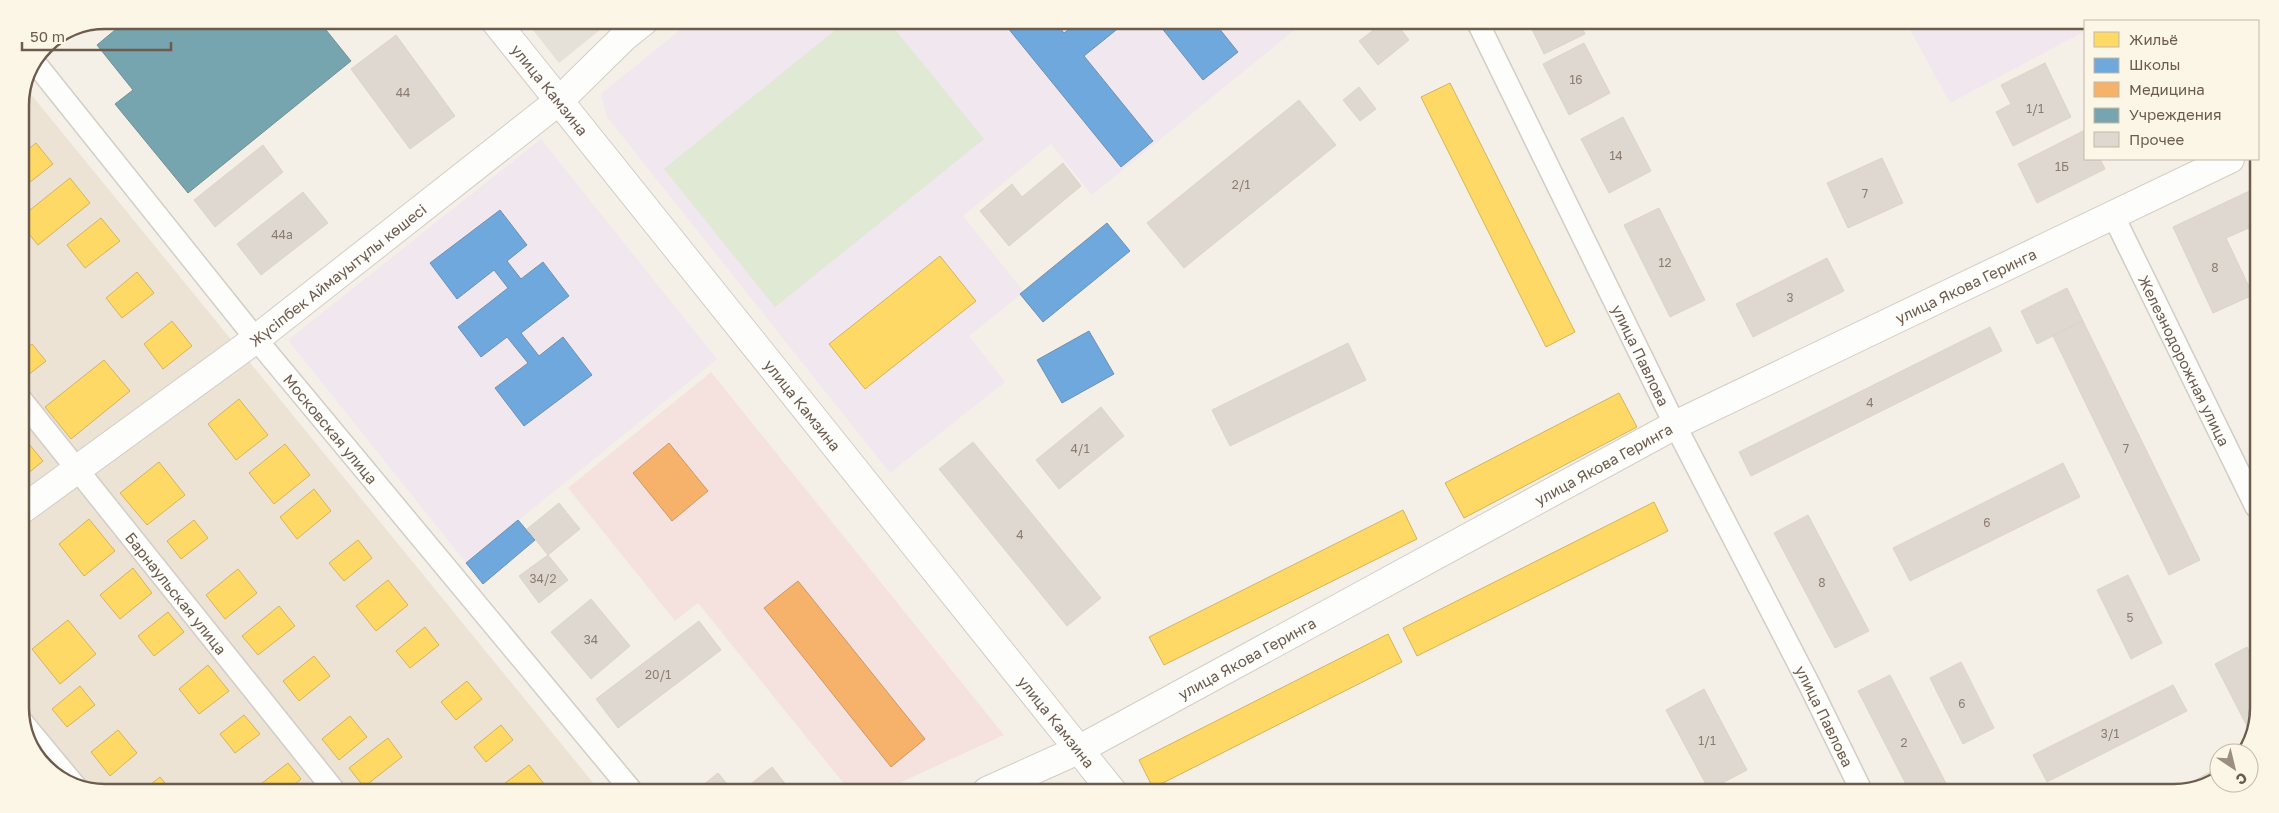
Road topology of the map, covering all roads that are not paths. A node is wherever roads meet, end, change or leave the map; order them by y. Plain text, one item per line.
1 (502, 29) edge
2 (634, 29) edge
3 (1481, 29) edge
4 (39, 67) edge
5 (560, 100) junction
6 (2228, 160) edge
7 (2113, 214) junction
8 (256, 339) junction
9 (29, 409) edge
10 (1675, 425) junction
11 (76, 469) junction
12 (2250, 495) edge
13 (29, 504) edge
14 (34, 736) edge
15 (1078, 750) junction
16 (64, 773) edge
17 (329, 784) edge
18 (626, 784) edge
19 (1001, 784) edge
20 (1106, 784) edge
21 (1858, 784) edge

1 - 5 street, улица Камзина
2 - 5 street, Жүсіпбек Аймауытұлы көшесі
3 - 10 street, улица Павлова
4 - 8 street, Московская улица
5 - 8 street, Жүсіпбек Аймауытұлы көшесі
5 - 15 street, улица Камзина
6 - 7 street, улица Якова Геринга
7 - 10 street, улица Якова Геринга
7 - 12 street, Железнодорожная улица
8 - 11 street, Жүсіпбек Аймауытұлы көшесі
8 - 18 street, Московская улица
9 - 11 street, Барнаульская улица
10 - 15 street, улица Якова Геринга
10 - 21 street, улица Павлова
11 - 13 street, Жүсіпбек Аймауытұлы көшесі
11 - 17 street, Барнаульская улица
14 - 16 street
15 - 19 street, улица Якова Геринга
15 - 20 street, улица Камзина

